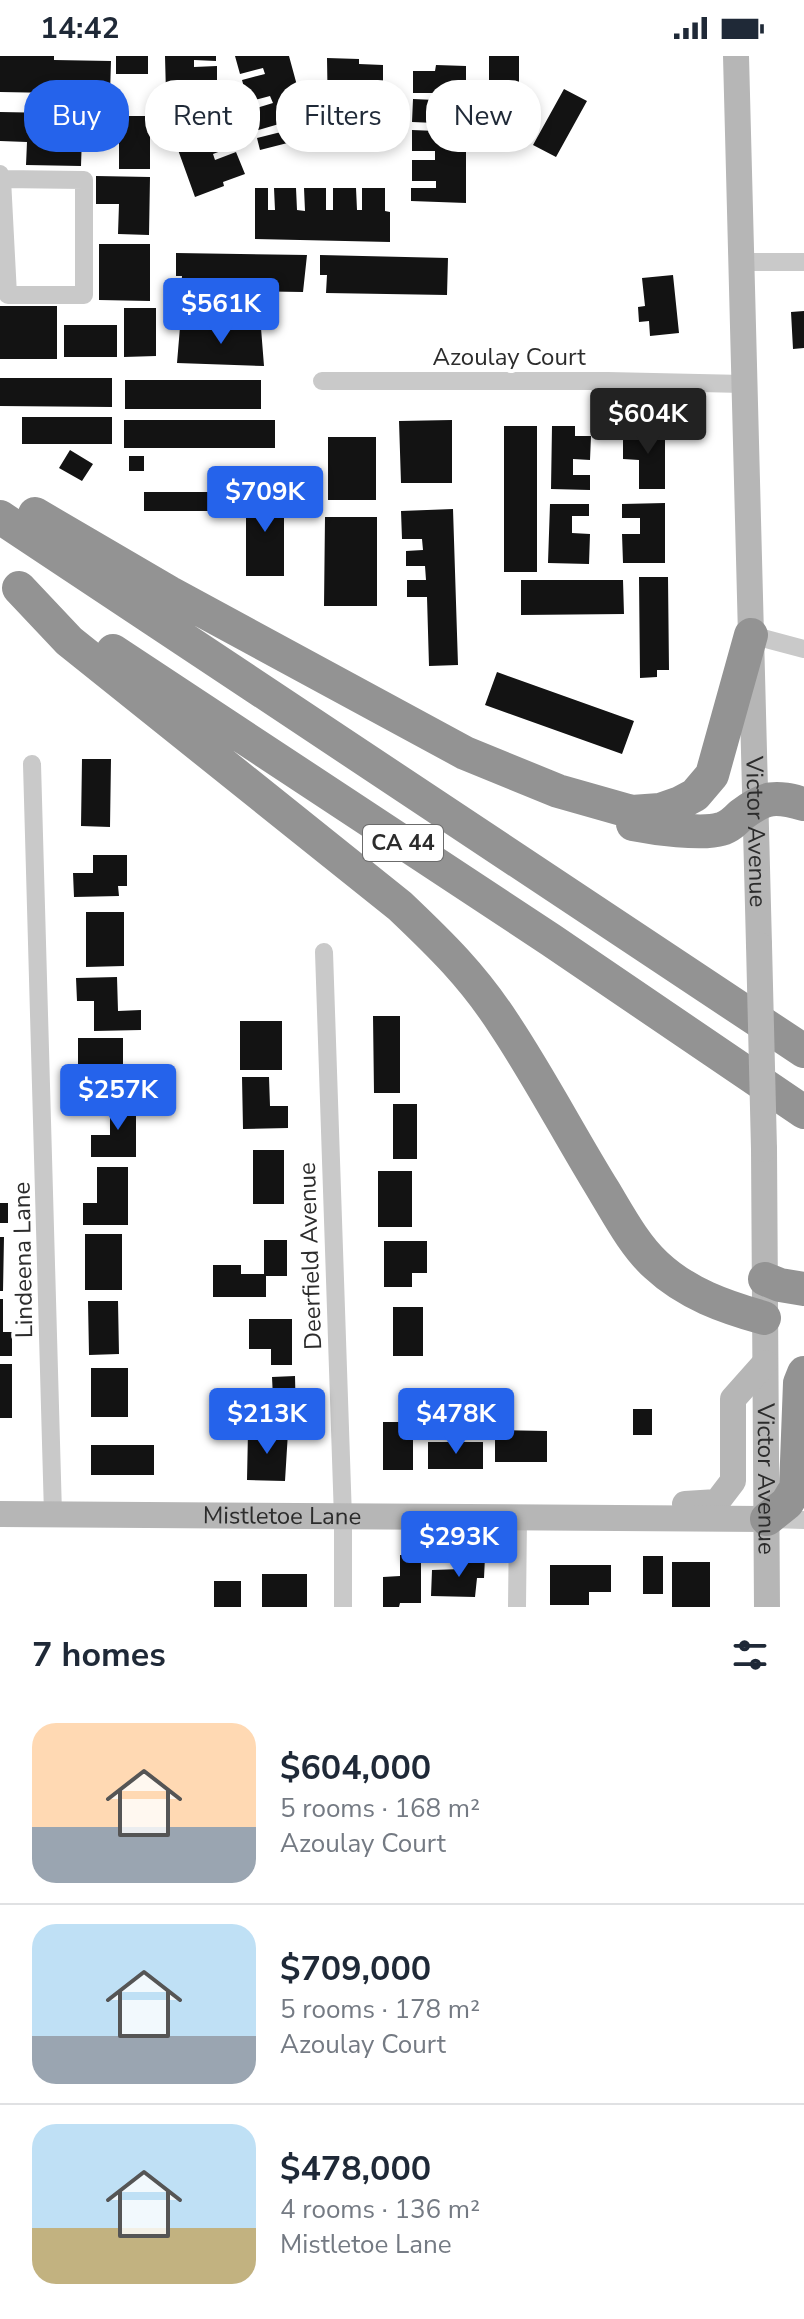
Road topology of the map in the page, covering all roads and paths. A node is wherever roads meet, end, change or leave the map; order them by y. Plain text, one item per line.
1 (736, 56) edge
2 (1, 177) edge
3 (741, 262) junction
4 (804, 262) edge
5 (322, 381) dead end
6 (744, 384) junction
7 (0, 494) edge
8 (0, 517) edge
9 (10, 582) edge
10 (751, 635) junction
11 (804, 649) edge
12 (465, 753) junction
13 (32, 764) dead end
14 (755, 804) junction
15 (804, 804) edge
16 (324, 952) dead end
17 (804, 1051) edge
18 (804, 1112) edge
19 (765, 1279) junction
20 (804, 1289) edge
21 (764, 1318) junction
22 (765, 1363) junction
23 (804, 1373) edge
24 (0, 1514) edge
25 (53, 1514) junction
26 (343, 1518) junction
27 (518, 1519) junction
28 (767, 1519) junction
29 (610, 1520) junction
30 (804, 1520) edge
31 (343, 1607) edge
32 (517, 1607) edge
33 (767, 1607) edge

1 - 3 main road, Victor Avenue
2 - 2 street
3 - 4 street
3 - 6 main road, Victor Avenue
5 - 6 street, Azoulay Court
6 - 10 main road, Victor Avenue
7 - 12 highway
8 - 17 highway, CA 44
9 - 18 highway, CA 44
9 - 21 highway
10 - 11 street
10 - 12 highway
10 - 14 main road, Victor Avenue
12 - 14 highway
13 - 25 street, Lindeena Lane
14 - 15 highway
14 - 19 main road, Victor Avenue, bridge
16 - 26 street, Deerfield Avenue
19 - 20 highway
19 - 21 main road, Victor Avenue
21 - 22 main road, Victor Avenue
22 - 28 main road, Victor Avenue
22 - 29 main road
23 - 28 highway
24 - 25 main road, Mistletoe Lane
25 - 26 main road, Mistletoe Lane
26 - 27 main road, Mistletoe Lane
26 - 31 street, Deerfield Avenue
27 - 29 main road, Mistletoe Lane
27 - 32 street
28 - 29 main road, Mistletoe Lane
28 - 30 street, Mistletoe Lane
28 - 33 main road, Victor Avenue

